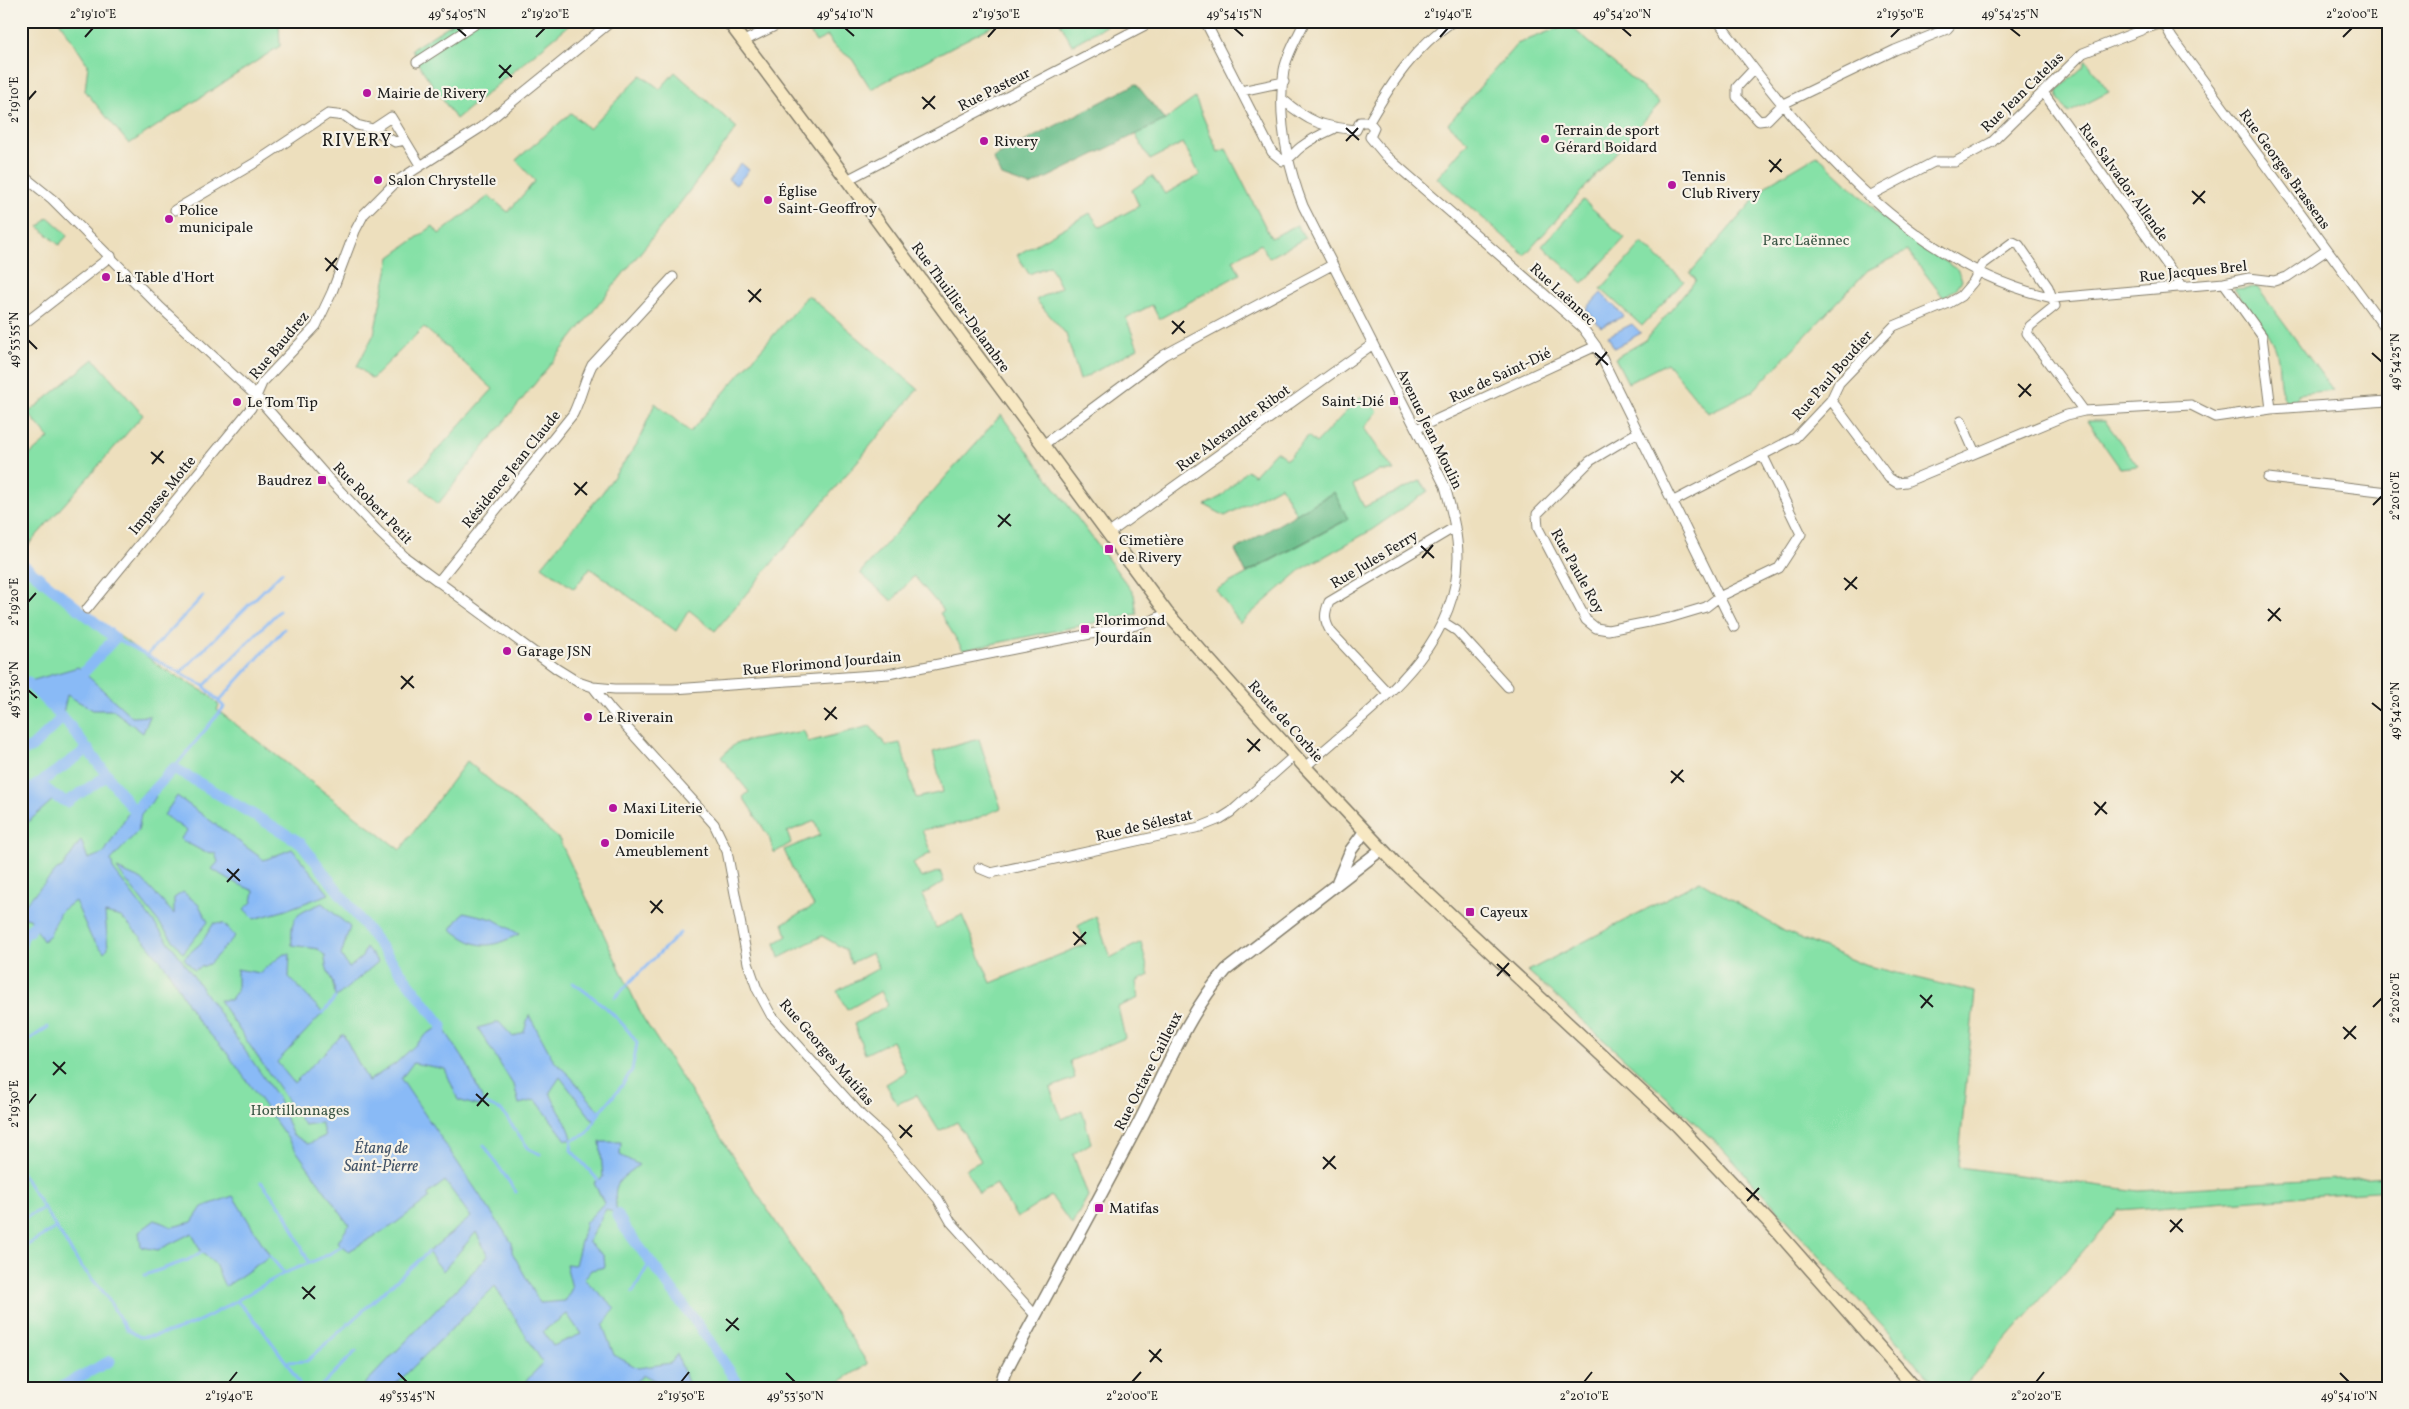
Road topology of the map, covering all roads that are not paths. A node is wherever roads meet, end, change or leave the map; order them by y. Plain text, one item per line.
1 (480, 21) edge
2 (612, 21) edge
3 (728, 21) edge
4 (785, 21) edge
5 (1154, 21) edge
6 (1204, 21) edge
7 (1306, 21) edge
8 (1454, 21) edge
9 (1718, 21) edge
10 (1954, 21) edge
11 (2165, 22) edge
12 (744, 41) junction
13 (417, 62) dead end
14 (1753, 70) junction
15 (1284, 82) junction
16 (1241, 91) junction
17 (2043, 92) junction
18 (1282, 99) junction
19 (1783, 104) junction
20 (1369, 122) junction
21 (1333, 128) junction
22 (373, 129) junction
23 (1356, 130) junction
24 (1370, 137) junction
25 (405, 140) junction
26 (1288, 160) junction
27 (420, 165) junction
28 (21, 174) edge
29 (847, 180) junction
30 (1869, 196) junction
31 (175, 210) dead end
32 (2327, 250) junction
33 (111, 256) junction
34 (1332, 265) junction
35 (1978, 272) junction
36 (673, 277) dead end
37 (2224, 283) junction
38 (2183, 287) junction
39 (2053, 298) junction
40 (21, 326) edge
41 (2388, 332) edge
42 (1373, 344) junction
43 (1596, 346) junction
44 (256, 396) junction
45 (1831, 400) junction
46 (2388, 401) edge
47 (2271, 410) junction
48 (2084, 412) junction
49 (1961, 421) dead end
50 (1416, 429) junction
51 (1638, 432) junction
52 (1043, 445) junction
53 (1975, 453) junction
54 (1763, 456) junction
55 (2268, 478) dead end
56 (2388, 492) edge
57 (1672, 502) junction
58 (1455, 527) junction
59 (1108, 534) junction
60 (438, 582) junction
61 (1719, 597) junction
62 (87, 609) dead end
63 (1167, 613) junction
64 (1443, 622) junction
65 (1734, 627) dead end
66 (1508, 687) dead end
67 (593, 688) junction
68 (1388, 693) junction
69 (1295, 756) junction
70 (1305, 767) junction
71 (1365, 831) junction
72 (1382, 849) junction
73 (979, 868) dead end
74 (1337, 883) junction
75 (1035, 1315) junction
76 (1000, 1388) edge
77 (1915, 1388) edge

1 - 13 street
2 - 27 street, Rue Baudrez
3 - 12 main road, Rue Thuillier-Delambre
4 - 12 street
5 - 29 street, Rue Pasteur
6 - 16 street
7 - 15 street, Avenue Jean Moulin
8 - 20 street
9 - 14 street, Rue Jacques Brel
10 - 19 street
11 - 17 street, Rue Jean Catelas
11 - 32 street, Rue Georges Brassens
12 - 29 main road, Rue Thuillier-Delambre
14 - 19 street, Rue Jacques Brel
14 - 19 street
15 - 16 street
15 - 18 street, Avenue Jean Moulin
16 - 26 street
17 - 30 street, Rue Jean Catelas
17 - 38 street, Rue Salvador Allende
18 - 21 street
18 - 26 street, Avenue Jean Moulin
19 - 30 street, Rue Jacques Brel
20 - 23 street
20 - 24 street
21 - 23 street
21 - 26 street
22 - 25 street
22 - 25 street
22 - 31 street
23 - 24 street
24 - 43 street, Rue Laënnec
25 - 27 street
26 - 34 street, Avenue Jean Moulin
27 - 44 street, Rue Baudrez
28 - 33 street, Rue Robert Petit
29 - 52 main road, Rue Thuillier-Delambre
30 - 35 street, Rue Jacques Brel
32 - 37 street, Rue Jacques Brel
32 - 41 street, Rue Georges Brassens
33 - 40 street
33 - 44 street, Rue Robert Petit
34 - 42 street, Avenue Jean Moulin
34 - 52 street
35 - 39 street, Rue Jacques Brel
35 - 39 street
35 - 45 street, Rue Paul Boudier
36 - 60 street, Résidence Jean Claude
37 - 38 street, Rue Jacques Brel
37 - 47 street
38 - 39 street, Rue Jacques Brel
39 - 48 street
42 - 50 street, Avenue Jean Moulin
42 - 59 street, Rue Alexandre Ribot
43 - 50 street, Rue de Saint-Dié
43 - 51 street, Rue Laënnec
44 - 60 street, Rue Robert Petit
44 - 62 street, Impasse Motte
45 - 53 street
45 - 54 street, Rue Paul Boudier
46 - 47 street
47 - 48 street
48 - 53 street
49 - 53 street
50 - 58 street, Avenue Jean Moulin
51 - 57 street, Rue Laënnec
51 - 61 street, Rue Paule Roy
52 - 59 main road, Rue Thuillier-Delambre
54 - 57 street, Rue Paul Boudier
54 - 61 street, Rue Paule Roy
55 - 56 street
57 - 61 street, Rue Laënnec
58 - 64 street, Avenue Jean Moulin
58 - 68 street, Rue Jules Ferry
59 - 63 main road, Rue Thuillier-Delambre
60 - 67 street, Rue Robert Petit
61 - 65 street, Rue Laënnec
63 - 67 street, Rue Florimond Jourdain
63 - 69 main road, Route de Corbie
64 - 66 street
64 - 68 street, Avenue Jean Moulin
67 - 75 street, Rue Georges Matifas
68 - 70 street, Avenue Jean Moulin
69 - 70 main road, Route de Corbie
69 - 73 street, Rue de Sélestat
70 - 71 main road, Route de Corbie
71 - 72 main road, Route de Corbie
71 - 74 street
72 - 74 street, Rue Octave Cailleux
72 - 77 main road, Route de Corbie
74 - 75 street, Rue Octave Cailleux
75 - 76 street

